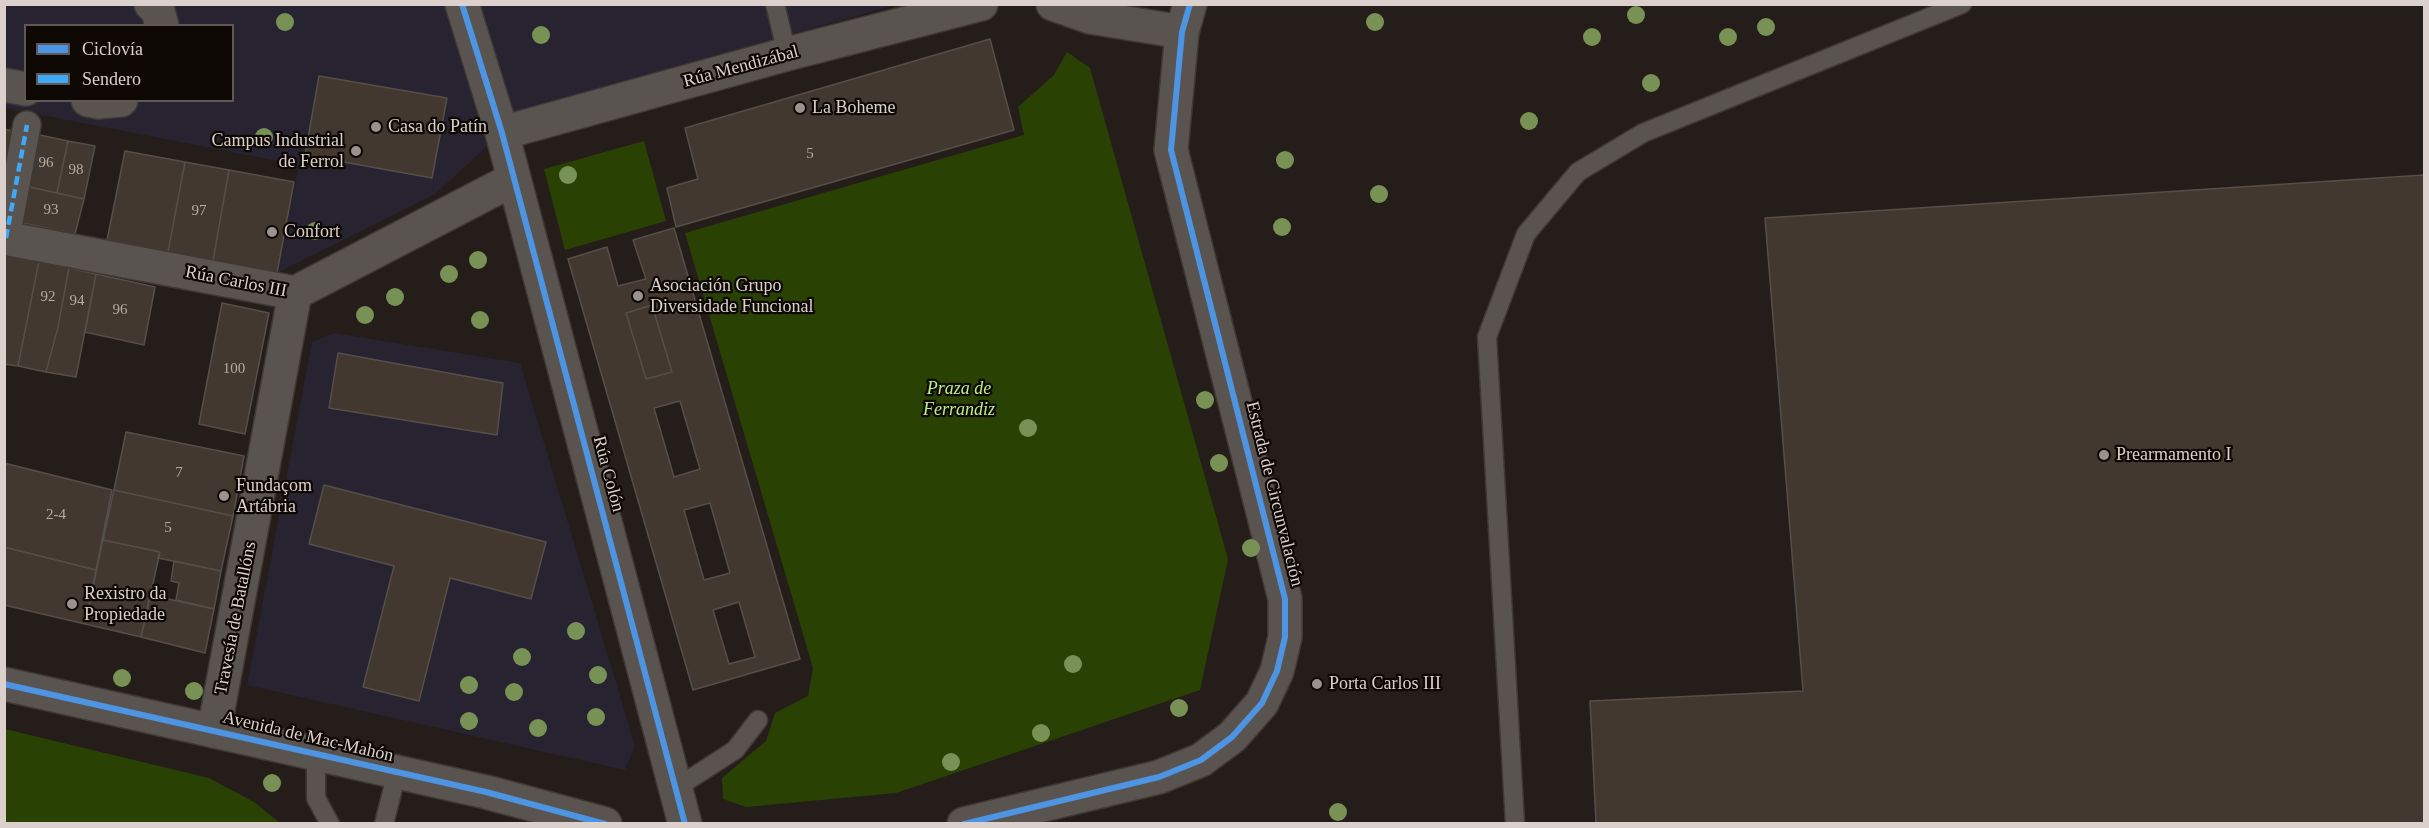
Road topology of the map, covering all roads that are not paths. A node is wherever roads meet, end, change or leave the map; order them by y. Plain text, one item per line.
1 (152, 4) edge
2 (462, 4) edge
3 (775, 4) edge
4 (981, 4) edge
5 (1053, 4) edge
6 (1962, 4) edge
7 (1186, 18) edge
8 (161, 24) edge
9 (787, 54) junction
10 (4, 85) edge
11 (24, 89) edge
12 (27, 125) dead end
13 (502, 133) junction
14 (514, 179) junction
15 (5, 238) edge
16 (295, 293) junction
17 (4, 684) edge
18 (758, 720) dead end
19 (214, 731) junction
20 (316, 754) junction
21 (397, 772) junction
22 (676, 788) junction
23 (330, 824) edge
24 (384, 824) edge
25 (605, 824) edge
26 (685, 824) edge
27 (964, 824) edge
28 (1515, 824) edge

1 - 8 street
2 - 13 street, Rúa Colón
3 - 9 lane
4 - 9 street, Rúa Mendizábal
5 - 7 street
6 - 28 lane
7 - 27 street, Estrada de Circunvalación
9 - 13 street, Rúa Mendizábal
10 - 11 street
12 - 15 street
13 - 14 street, Rúa Colón
14 - 16 street, Rúa Carlos III
14 - 22 street, Rúa Colón
15 - 16 street, Rúa Carlos III
16 - 19 street, Travesía de Batallóns
17 - 19 street, Avenida de Mac-Mahón
18 - 22 lane
19 - 20 street, Avenida de Mac-Mahón
20 - 21 street, Avenida de Mac-Mahón
20 - 23 lane
21 - 24 lane
21 - 25 street, Avenida de Mac-Mahón
22 - 26 street, Rúa Colón

